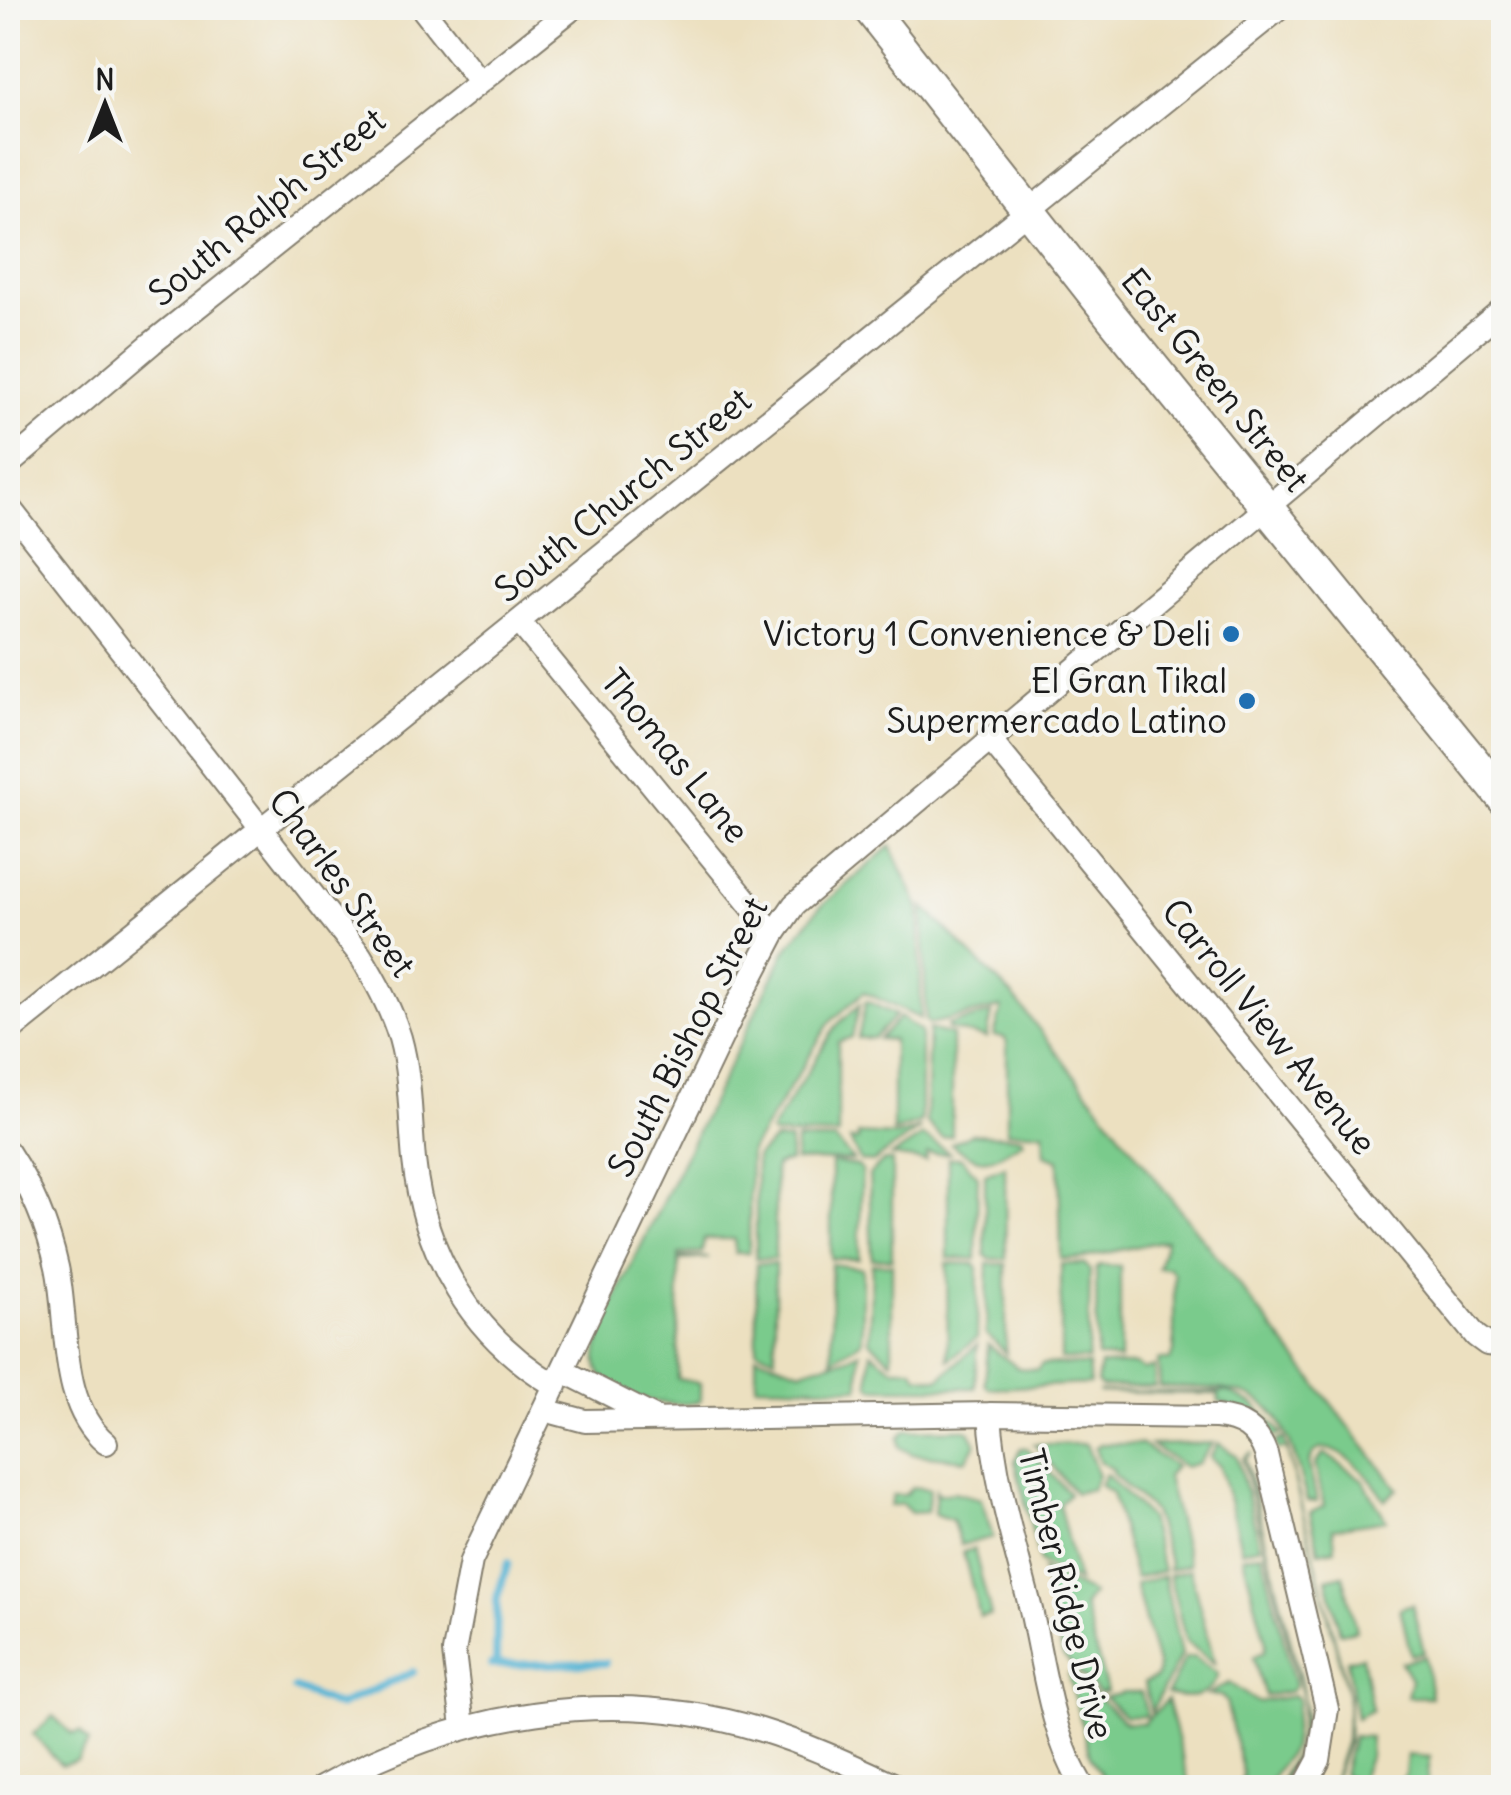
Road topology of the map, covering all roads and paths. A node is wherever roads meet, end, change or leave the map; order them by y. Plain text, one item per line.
1 (422, 8) edge
2 (573, 8) edge
3 (869, 8) edge
4 (1280, 8) edge
5 (479, 82) junction
6 (1029, 210) junction
7 (1504, 308) edge
8 (8, 465) edge
9 (8, 506) edge
10 (1266, 506) junction
11 (520, 622) junction
12 (989, 738) junction
13 (1504, 799) edge
14 (260, 827) junction
15 (774, 934) junction
16 (8, 1033) edge
17 (8, 1152) edge
18 (1504, 1346) edge
19 (559, 1378) junction
20 (544, 1410) junction
21 (990, 1414) junction
22 (657, 1418) junction
23 (106, 1443) dead end
24 (463, 1727) junction
25 (321, 1788) edge
26 (902, 1788) edge
27 (1084, 1788) edge
28 (1304, 1788) edge

1 - 5 street
2 - 5 street, South Ralph Street
3 - 6 street, East Green Street
4 - 6 street, South Church Street
5 - 8 street, South Ralph Street
6 - 10 street, East Green Street
6 - 11 street, South Church Street
7 - 10 street, South Bishop Street
9 - 14 street, Charles Street
10 - 12 street, South Bishop Street
10 - 13 street, East Green Street
11 - 14 street, South Church Street
11 - 15 street, Thomas Lane
12 - 15 street, South Bishop Street
12 - 18 street, Carroll View Avenue
14 - 16 street, South Church Street
14 - 19 street, Charles Street
15 - 19 street, South Bishop Street
17 - 23 street
19 - 20 street, South Bishop Street
19 - 22 street, Timber Ridge Drive
20 - 22 street, Timber Ridge Drive
20 - 24 street, South Bishop Street
21 - 22 street, Timber Ridge Drive
21 - 27 street, Timber Ridge Drive
21 - 28 street, Timber Ridge Drive
24 - 25 street
24 - 26 street

